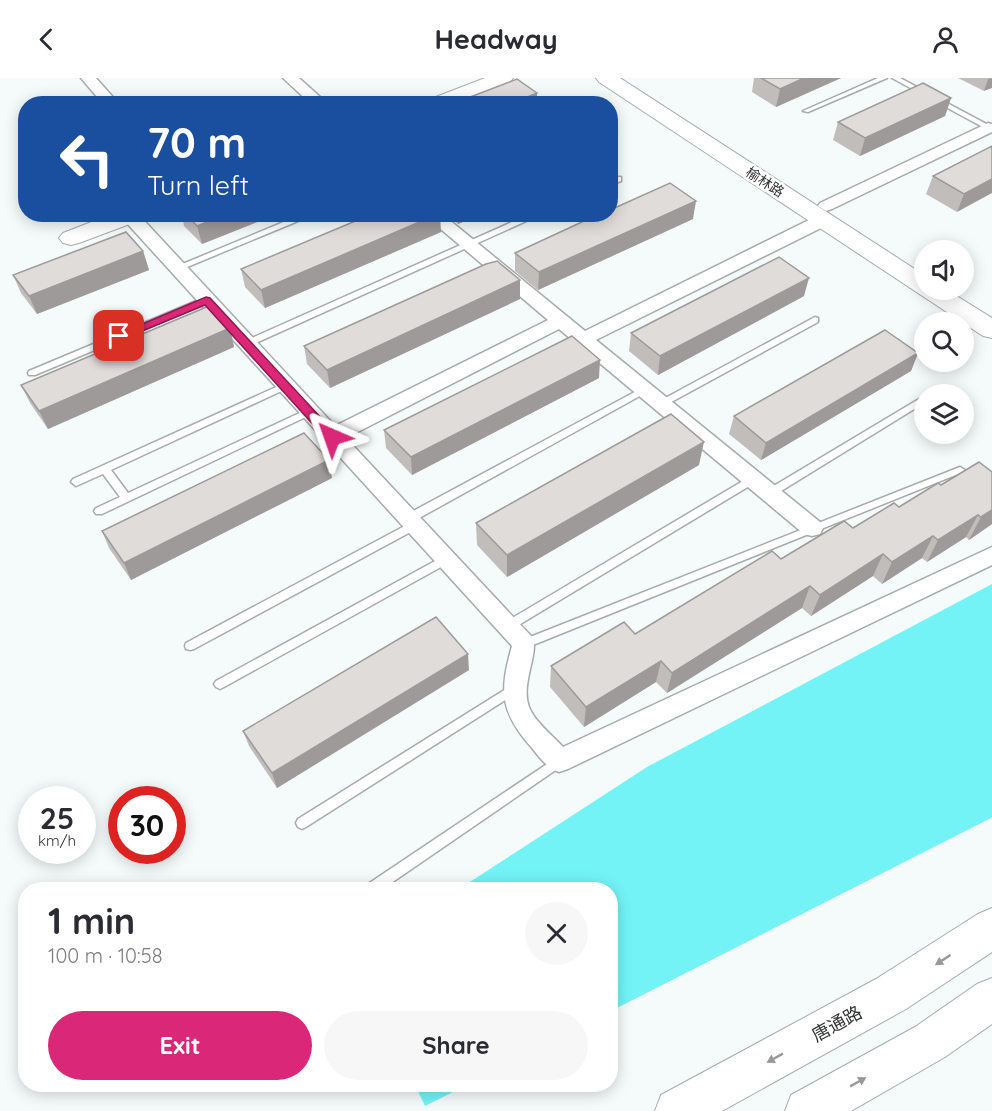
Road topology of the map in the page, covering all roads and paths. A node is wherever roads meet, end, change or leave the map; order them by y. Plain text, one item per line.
1 (88, 78) edge
2 (290, 78) edge
3 (503, 78) edge
4 (606, 78) edge
5 (627, 78) edge
6 (884, 78) edge
7 (895, 78) edge
8 (105, 96) edge
9 (311, 96) edge
10 (456, 96) edge
11 (806, 111) dead end
12 (990, 129) edge
13 (825, 213) junction
14 (114, 222) edge
15 (139, 222) edge
16 (291, 222) edge
17 (441, 222) edge
18 (520, 222) edge
19 (71, 238) dead end
20 (469, 245) junction
21 (914, 263) edge
22 (177, 268) junction
23 (914, 278) edge
24 (206, 300) junction
25 (946, 300) edge
26 (972, 300) edge
27 (992, 313) edge
28 (815, 320) dead end
29 (561, 321) junction
30 (992, 330) edge
31 (583, 339) junction
32 (246, 344) junction
33 (32, 373) dead end
34 (285, 386) junction
35 (645, 390) junction
36 (661, 404) junction
37 (914, 405) edge
38 (309, 412) junction
39 (332, 437) junction
40 (105, 469) junction
41 (960, 470) edge
42 (753, 479) junction
43 (76, 482) dead end
44 (771, 494) junction
45 (126, 498) junction
46 (99, 511) dead end
47 (411, 522) junction
48 (812, 528) junction
49 (992, 555) edge
50 (446, 559) junction
51 (516, 635) junction
52 (190, 646) dead end
53 (220, 684) dead end
54 (514, 689) junction
55 (559, 761) junction
56 (302, 824) dead end
57 (381, 882) edge
58 (992, 928) edge
59 (992, 999) edge
60 (677, 1111) edge
61 (807, 1111) edge

1 - 8 street
2 - 9 street
3 - 10 main road
4 - 13 main road, 榆林路
5 - 13 main road, 榆林路
6 - 11 lane
7 - 12 lane
12 - 13 street
13 - 21 main road, 榆林路
13 - 23 main road, 榆林路
13 - 31 street
14 - 19 main road
15 - 22 street
16 - 22 lane
17 - 20 street
18 - 20 lane
20 - 29 street
20 - 32 lane
22 - 24 street
24 - 32 street
24 - 33 lane
25 - 30 main road
26 - 27 main road
28 - 36 lane
29 - 31 street
29 - 39 street
31 - 35 street
32 - 34 street
34 - 38 street
34 - 40 lane
35 - 36 street
35 - 47 lane
36 - 42 street
37 - 44 lane
38 - 39 street
38 - 45 lane
39 - 47 street
40 - 43 lane
40 - 45 lane
41 - 48 lane
42 - 44 street
42 - 51 lane
44 - 48 street
45 - 46 lane
47 - 50 street
47 - 52 lane
48 - 51 lane
49 - 55 street
50 - 51 street
50 - 53 lane
51 - 54 street
54 - 55 street
54 - 56 lane
55 - 57 lane
58 -> 60 highway, 唐通路
61 -> 59 highway

